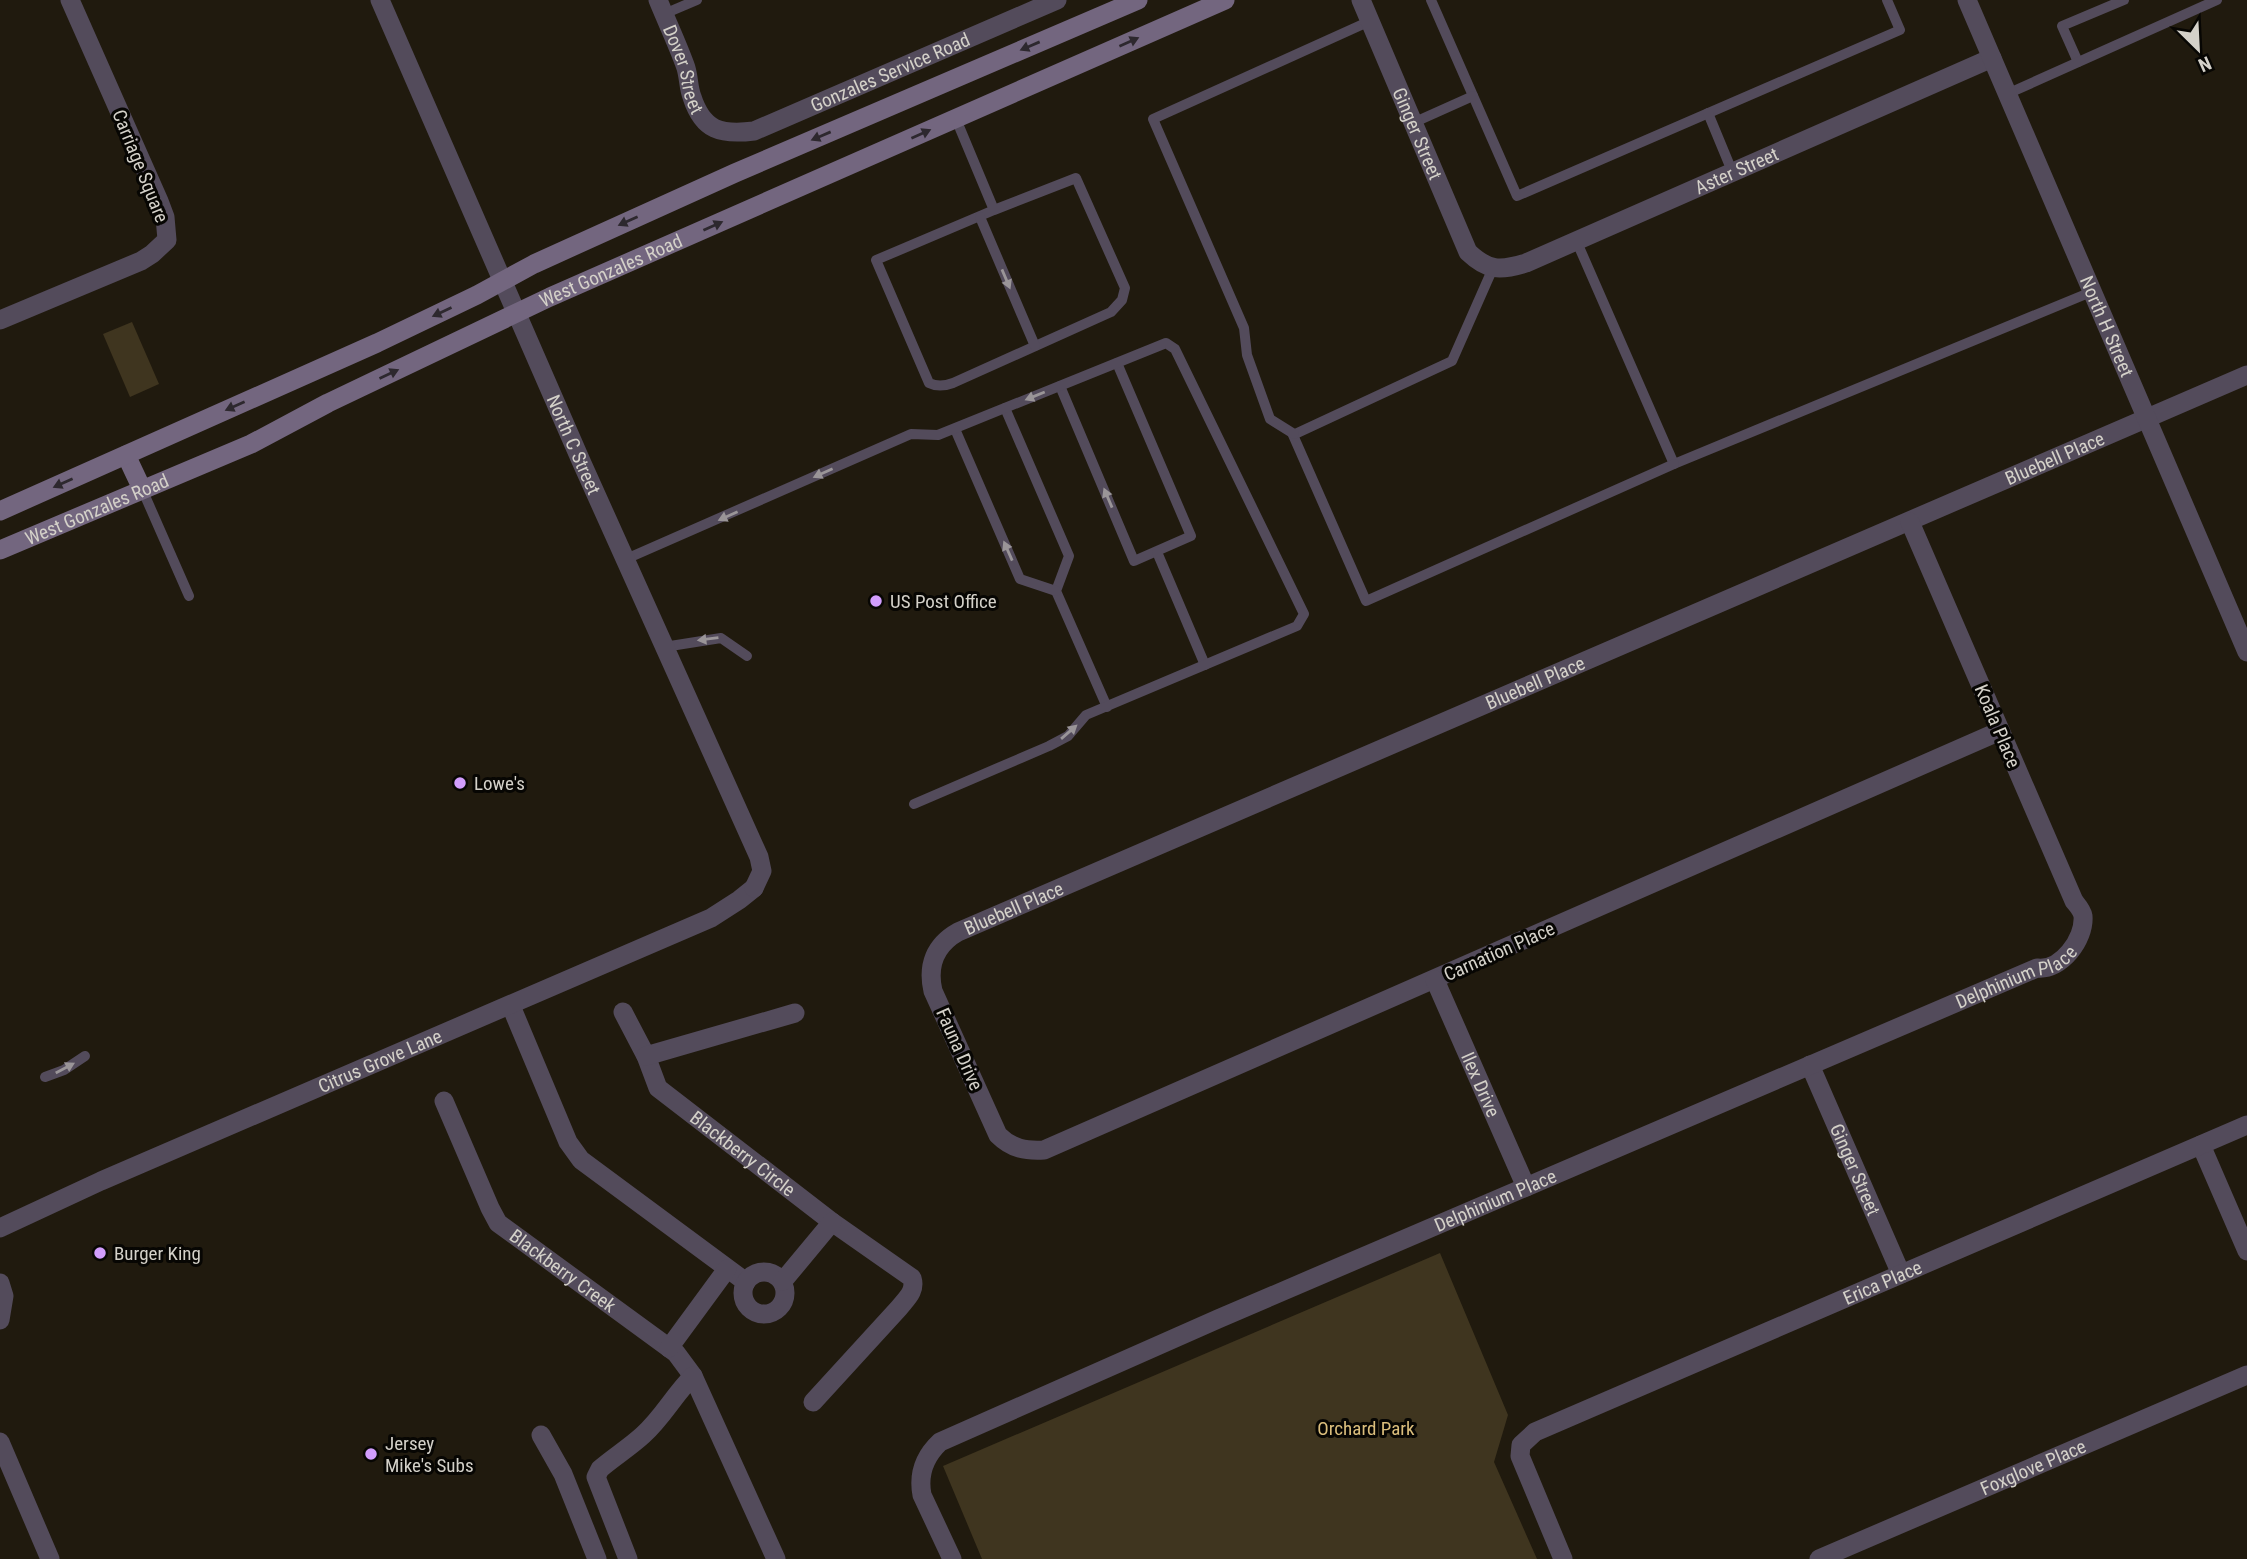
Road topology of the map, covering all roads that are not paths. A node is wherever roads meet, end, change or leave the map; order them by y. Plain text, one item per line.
1 (70, 0) edge
2 (380, 0) edge
3 (697, 0) edge
4 (1058, 0) edge
5 (1138, 0) edge
6 (1225, 0) edge
7 (1361, 0) edge
8 (1432, 0) edge
9 (1887, 0) edge
10 (1967, 0) edge
11 (2124, 0) edge
12 (2217, 0) edge
13 (661, 7) edge
14 (1370, 21) junction
15 (1992, 58) junction
16 (2078, 62) junction
17 (2007, 94) junction
18 (1474, 96) junction
19 (1707, 113) junction
20 (956, 119) junction
21 (1415, 122) junction
22 (718, 132) joint
23 (1732, 171) junction
24 (994, 211) junction
25 (980, 217) junction
26 (1576, 239) junction
27 (1486, 265) junction
28 (503, 281) junction
29 (2091, 292) junction
30 (516, 314) junction
31 (0, 320) edge
32 (1035, 346) junction
33 (1117, 363) junction
34 (2247, 375) edge
35 (1060, 386) junction
36 (1005, 408) junction
37 (2146, 420) junction
38 (955, 429) junction
39 (1294, 434) junction
40 (126, 455) junction
41 (1674, 464) junction
42 (142, 489) junction
43 (0, 511) edge
44 (1910, 522) junction
45 (0, 551) edge
46 (1157, 552) junction
47 (625, 559) junction
48 (1056, 591) junction
49 (188, 596) dead end
50 (664, 647) junction
51 (2247, 652) edge
52 (747, 656) dead end
53 (1205, 665) junction
54 (1107, 707) junction
55 (2000, 731) junction
56 (914, 804) dead end
57 (754, 888) joint
58 (2081, 930) joint
59 (933, 960) joint
60 (1435, 979) junction
61 (511, 1006) junction
62 (623, 1012) dead end
63 (795, 1013) dead end
64 (85, 1056) dead end
65 (646, 1056) junction
66 (1810, 1065) junction
67 (45, 1077) dead end
68 (444, 1101) dead end
69 (2247, 1125) edge
70 (998, 1135) joint
71 (2201, 1145) junction
72 (1526, 1187) junction
73 (832, 1222) junction
74 (0, 1228) edge
75 (2247, 1251) edge
76 (727, 1269) junction
77 (1901, 1275) junction
78 (746, 1282) junction
79 (783, 1282) junction
80 (0, 1283) edge
81 (0, 1320) edge
82 (669, 1348) junction
83 (2247, 1375) edge
84 (693, 1376) junction
85 (813, 1402) dead end
86 (541, 1435) dead end
87 (0, 1442) edge
88 (50, 1559) edge
89 (597, 1559) edge
90 (628, 1559) edge
91 (776, 1559) edge
92 (952, 1559) edge
93 (1563, 1559) edge
94 (1819, 1559) edge

1 - 31 street, Carriage Square
2 - 28 street, North C Street
3 - 13 lane
4 - 22 street, Gonzales Service Road
5 -> 28 main road, West Gonzales Road
20 -> 6 main road, West Gonzales Road
7 - 14 street, Ginger Street
8 - 18 lane
9 - 19 lane
10 - 15 street, North H Street
11 - 16 lane
12 - 16 lane
13 - 22 street, Dover Street
14 - 21 street, Ginger Street
14 - 39 lane
15 - 17 street, North H Street
15 - 23 street, Aster Street
16 - 17 lane
17 - 29 street, North H Street
18 - 19 lane
18 - 21 lane
19 - 23 lane
20 - 24 lane
30 -> 20 main road, West Gonzales Road
21 - 27 street, Ginger Street
23 - 26 street, Aster Street
24 - 25 lane
24 - 32 lane
25 -> 32 lane
25 - 32 lane
26 - 27 street, Aster Street
26 - 41 lane
27 - 39 lane
28 - 30 street, North C Street
28 -> 40 main road, West Gonzales Road
29 - 37 street, North H Street
29 - 41 lane
42 -> 30 main road, West Gonzales Road
30 - 47 street, North C Street
33 - 35 lane
33 - 46 lane
33 - 53 lane
34 - 37 street, Bluebell Place
35 -> 36 lane
46 -> 35 lane
36 - 38 lane
36 - 48 lane
37 - 44 street, Bluebell Place
37 - 51 street, North H Street
38 -> 47 lane
48 -> 38 lane
39 - 41 lane
40 - 42 main road
40 -> 43 main road, West Gonzales Road
42 - 45 main road, West Gonzales Road
42 - 49 lane
44 - 55 street, Koala Place
44 - 59 street, Bluebell Place
46 - 53 lane
47 - 50 street, North C Street
48 - 54 lane
52 -> 50 lane
50 - 57 street, North C Street
53 - 54 lane
56 -> 54 lane
55 - 58 street, Koala Place
55 - 60 street, Carnation Place
57 - 61 street, Citrus Grove Lane
58 - 66 street, Delphinium Place
59 - 70 street, Fauna Drive
60 - 70 street, Carnation Place
60 - 72 street, Ilex Drive
61 - 74 street, Citrus Grove Lane
61 - 76 street
62 - 65 street, Blackberry Circle
63 - 65 street
67 -> 64 lane
65 - 73 street, Blackberry Circle
66 - 72 street, Delphinium Place
66 - 77 street, Ginger Street
68 - 82 street, Blackberry Creek
69 - 71 street, Erica Place
71 - 75 street
71 - 77 street, Erica Place
72 - 92 street, Delphinium Place
73 - 79 street
73 - 85 street
76 - 78 street
76 - 82 street
77 - 93 street, Erica Place
78 - 79 street
78 - 79 street
80 - 81 street
82 - 84 street, Blackberry Creek
83 - 94 street, Foxglove Place
84 - 90 street
84 - 91 street, Blackberry Creek
86 - 89 street
87 - 88 street

